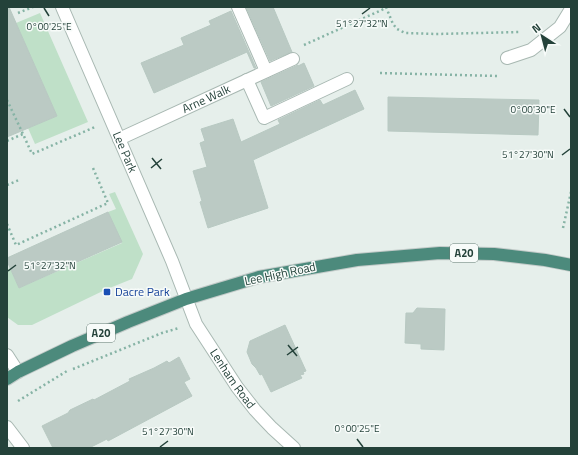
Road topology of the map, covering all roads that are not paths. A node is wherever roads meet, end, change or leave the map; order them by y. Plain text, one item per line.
1 (62, 7) edge
2 (238, 7) edge
3 (571, 9) edge
4 (507, 58) road end
5 (293, 59) road end
6 (266, 71) junction
7 (347, 79) dead end
8 (247, 80) junction
9 (120, 139) junction
10 (571, 265) edge
11 (186, 299) junction
12 (7, 355) edge
13 (18, 372) junction
14 (7, 379) edge
15 (7, 427) edge
16 (23, 448) edge
17 (294, 448) edge

1 - 9 street, Lee Park
2 - 6 street
3 - 4 street
5 - 6 street, Arne Walk
6 - 8 street, Arne Walk
7 - 8 street
8 - 9 street, Arne Walk
9 - 11 street, Lee Park
10 - 11 highway, Lee High Road / A20
11 - 13 highway, Lee High Road / A20
11 - 17 street, Lenham Road
12 - 13 street
13 - 14 highway, Lee High Road / A20
15 - 16 street

